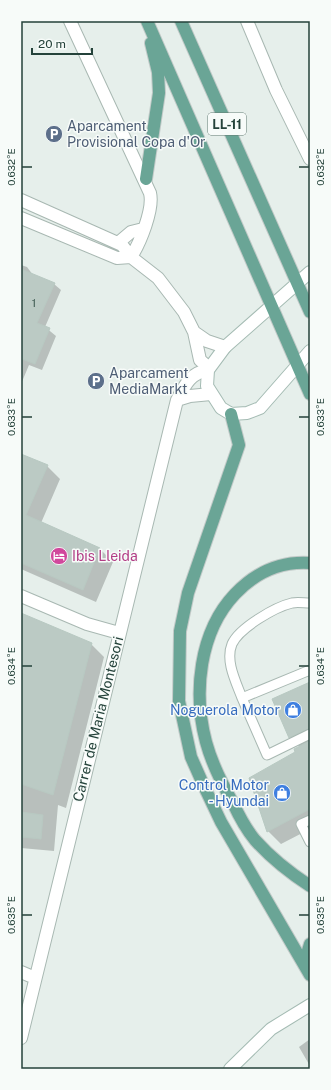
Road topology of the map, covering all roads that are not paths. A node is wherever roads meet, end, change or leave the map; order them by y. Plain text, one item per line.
1 (70, 21) edge
2 (144, 21) edge
3 (147, 21) edge
4 (182, 21) edge
5 (247, 21) edge
6 (310, 159) edge
7 (146, 179) junction
8 (21, 200) edge
9 (21, 218) edge
10 (143, 229) junction
11 (118, 243) junction
12 (131, 257) junction
13 (310, 272) edge
14 (297, 285) junction
15 (272, 307) junction
16 (310, 312) edge
17 (194, 332) junction
18 (225, 347) junction
19 (310, 351) edge
20 (297, 366) junction
21 (209, 369) junction
22 (211, 394) junction
23 (310, 394) edge
24 (176, 400) junction
25 (231, 414) junction
26 (310, 563) edge
27 (21, 596) edge
28 (310, 603) edge
29 (119, 633) junction
30 (310, 670) edge
31 (242, 698) junction
32 (310, 734) edge
33 (310, 820) edge
34 (310, 842) edge
35 (310, 886) edge
36 (310, 944) edge
37 (304, 964) junction
38 (21, 972) edge
39 (310, 975) edge
40 (36, 978) junction
41 (310, 1005) edge
42 (21, 1038) edge
43 (230, 1069) edge

1 - 7 street
2 - 7 main road
3 - 15 main road, LL-11
4 - 14 main road, LL-11
5 - 6 street
7 - 10 street
8 - 11 street
9 - 12 street
10 - 11 street
10 - 12 street
11 - 12 street
12 - 17 street
13 - 14 street
14 - 15 street
14 - 16 main road, LL-11
15 - 18 street
15 - 20 main road, LL-11
17 - 18 street
17 - 21 street
18 - 21 street
19 - 20 street
20 - 23 main road, LL-11
20 - 25 street
21 - 22 street
21 - 24 street, Carrer de Maria Montesori
22 - 24 street
22 - 25 street
24 - 29 street, Carrer de Maria Montesori
25 - 37 main road
26 - 35 main road
27 - 29 street
28 - 31 lane
29 - 40 street, Carrer de Maria Montesori
30 - 31 lane
31 - 32 lane
33 - 34 lane
36 - 37 main road
37 - 39 main road
38 - 40 street
40 - 42 street, Carrer de Maria Montesori
41 - 43 street

